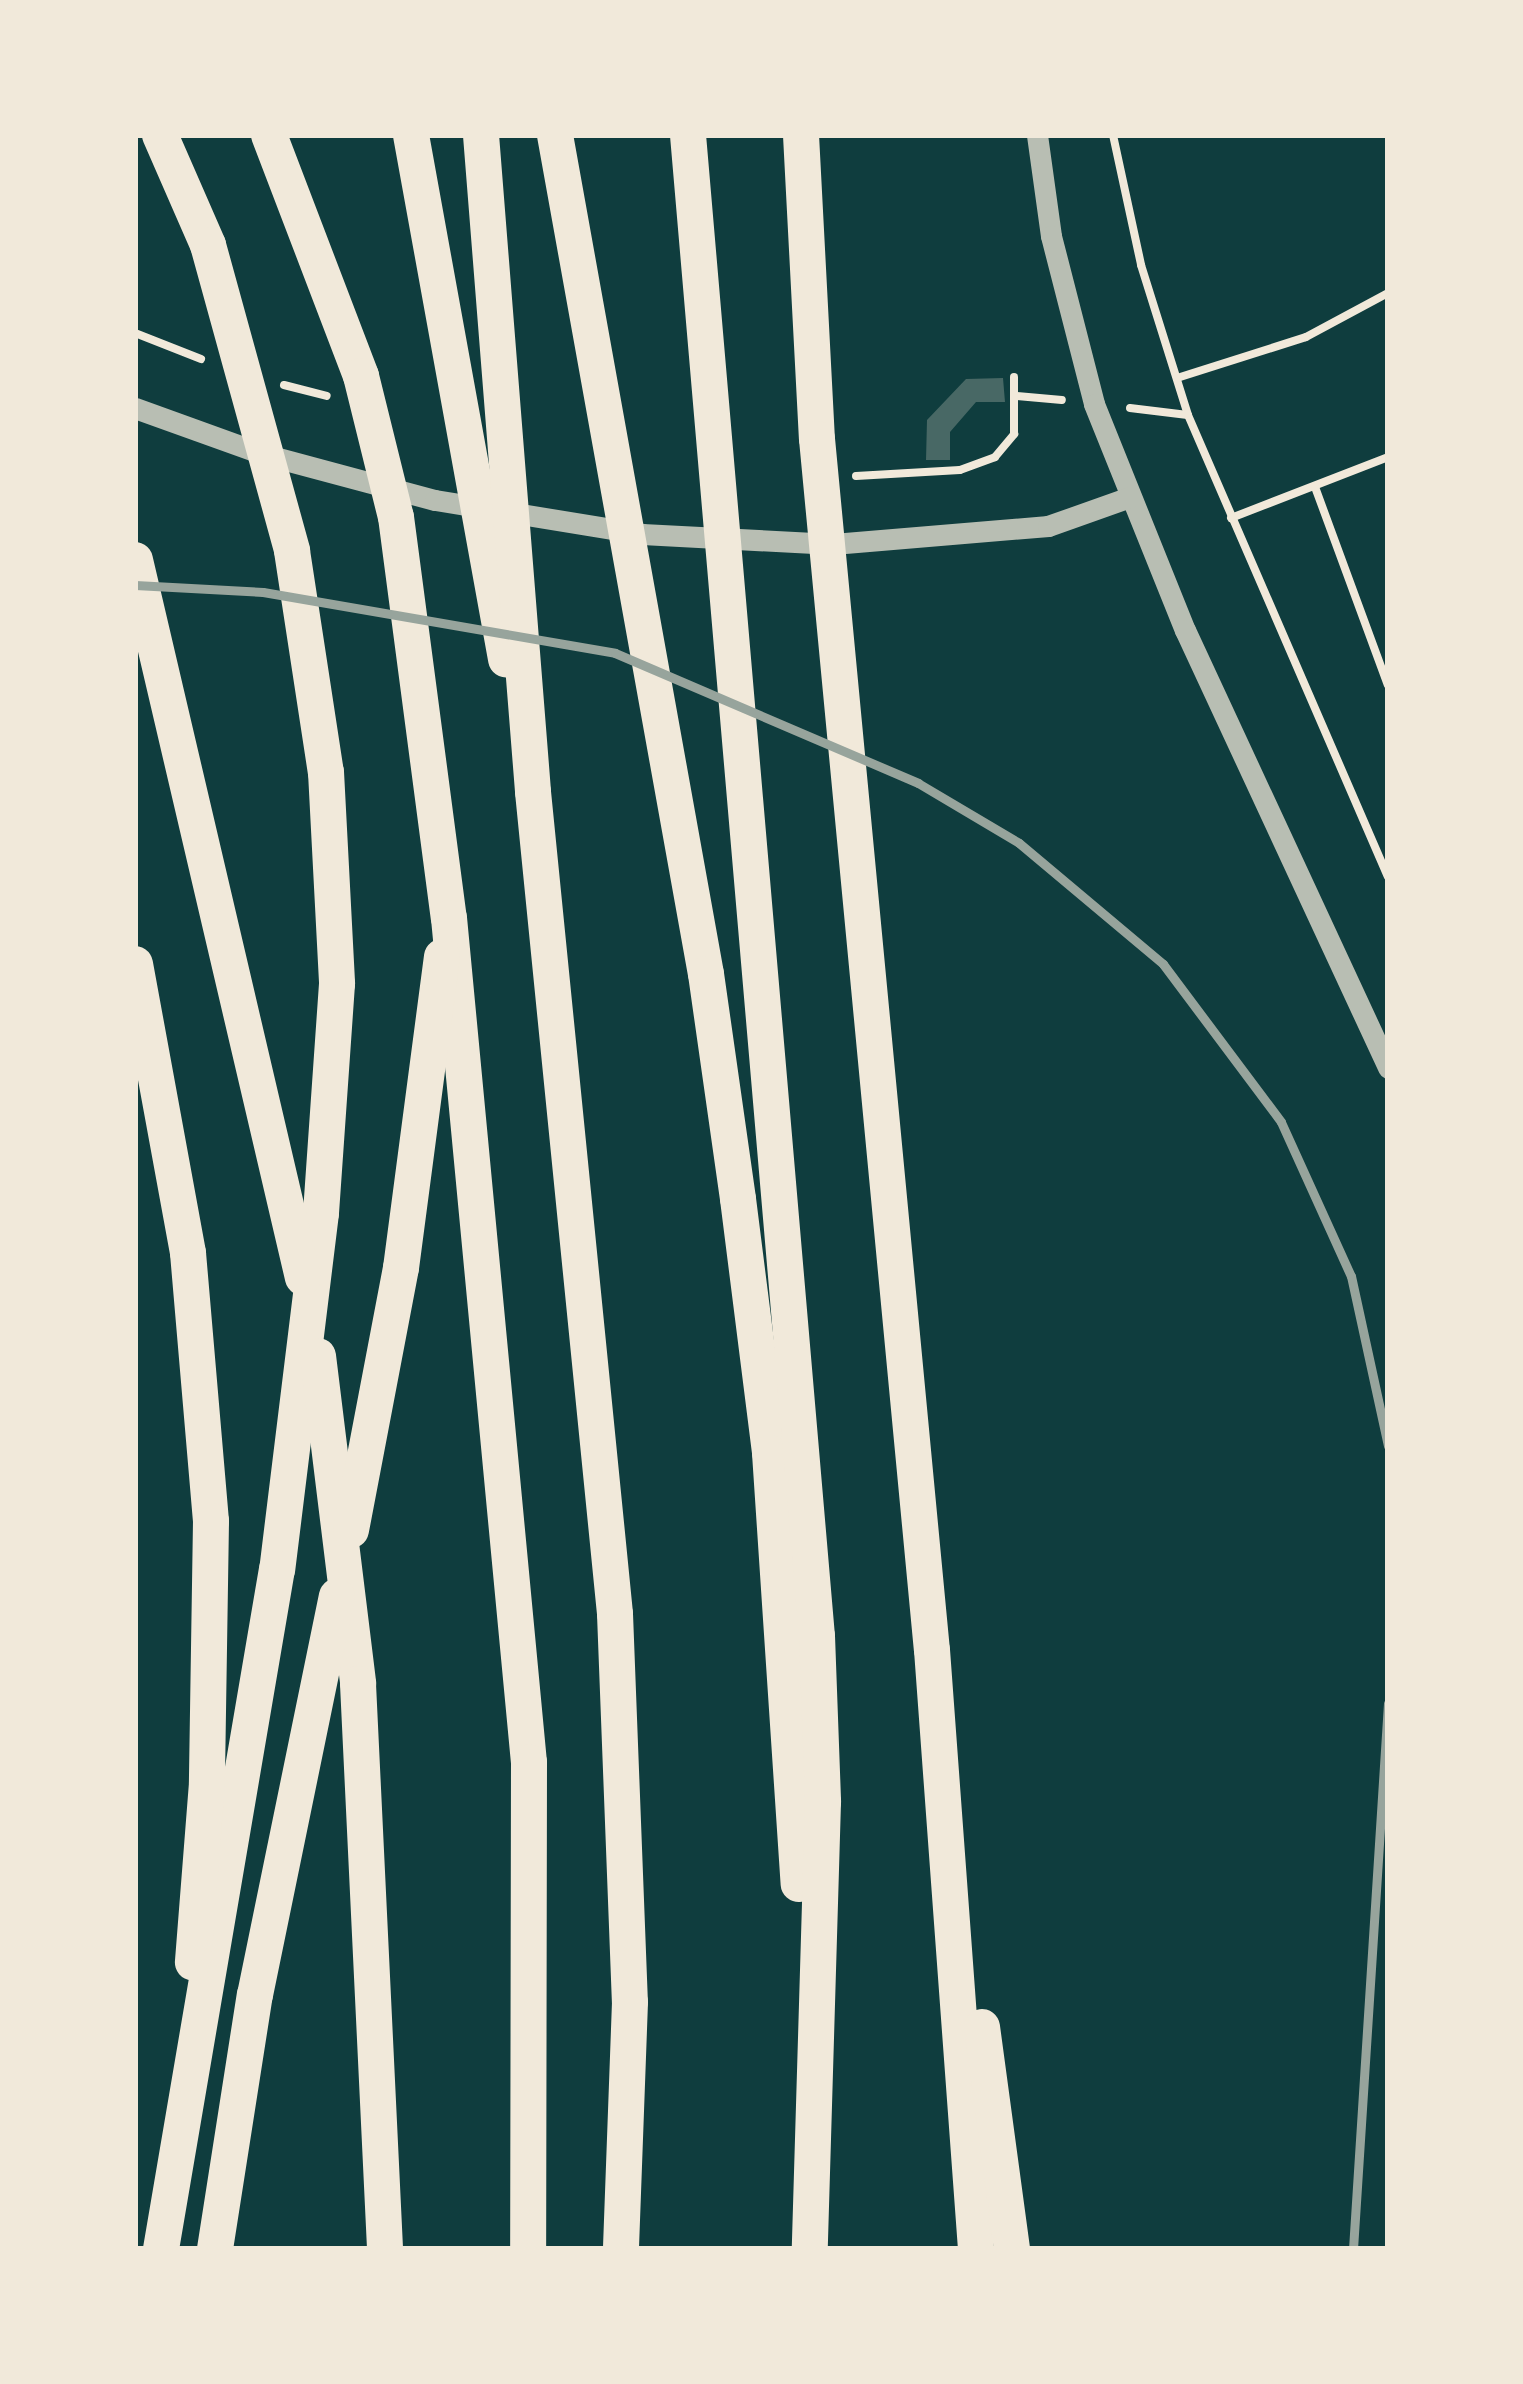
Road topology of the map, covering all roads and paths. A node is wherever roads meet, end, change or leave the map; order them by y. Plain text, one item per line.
1 (160, 135) edge
2 (269, 135) edge
3 (411, 135) edge
4 (481, 135) edge
5 (555, 135) edge
6 (688, 135) edge
7 (801, 135) edge
8 (1036, 135) edge
9 (1113, 135) edge
10 (1388, 293) edge
11 (1177, 379) junction
12 (135, 408) edge
13 (1388, 457) edge
14 (1315, 487) junction
15 (1130, 497) junction
16 (1231, 518) junction
17 (135, 560) edge
18 (1388, 686) edge
19 (521, 703) junction
20 (1388, 878) edge
21 (449, 918) junction
22 (135, 964) edge
23 (1388, 1068) edge
24 (932, 1650) junction
25 (814, 2163) junction
26 (384, 2231) edge
27 (162, 2245) edge
28 (214, 2249) edge
29 (528, 2249) edge
30 (621, 2249) edge
31 (810, 2249) edge
32 (976, 2249) edge
33 (1012, 2249) edge

1 - 27 highway
2 - 21 highway
3 - 19 highway
4 - 19 highway
5 - 25 highway
6 - 25 highway
7 - 24 highway
8 - 15 street
9 - 11 path
10 - 11 path
11 - 16 path
12 - 15 street
13 - 14 path
14 - 16 path
14 - 18 path
15 - 23 street
16 - 20 path
17 - 26 highway
19 - 30 highway
21 - 28 highway
21 - 29 highway
22 - 27 highway
24 - 32 highway
24 - 33 highway
25 - 31 highway

